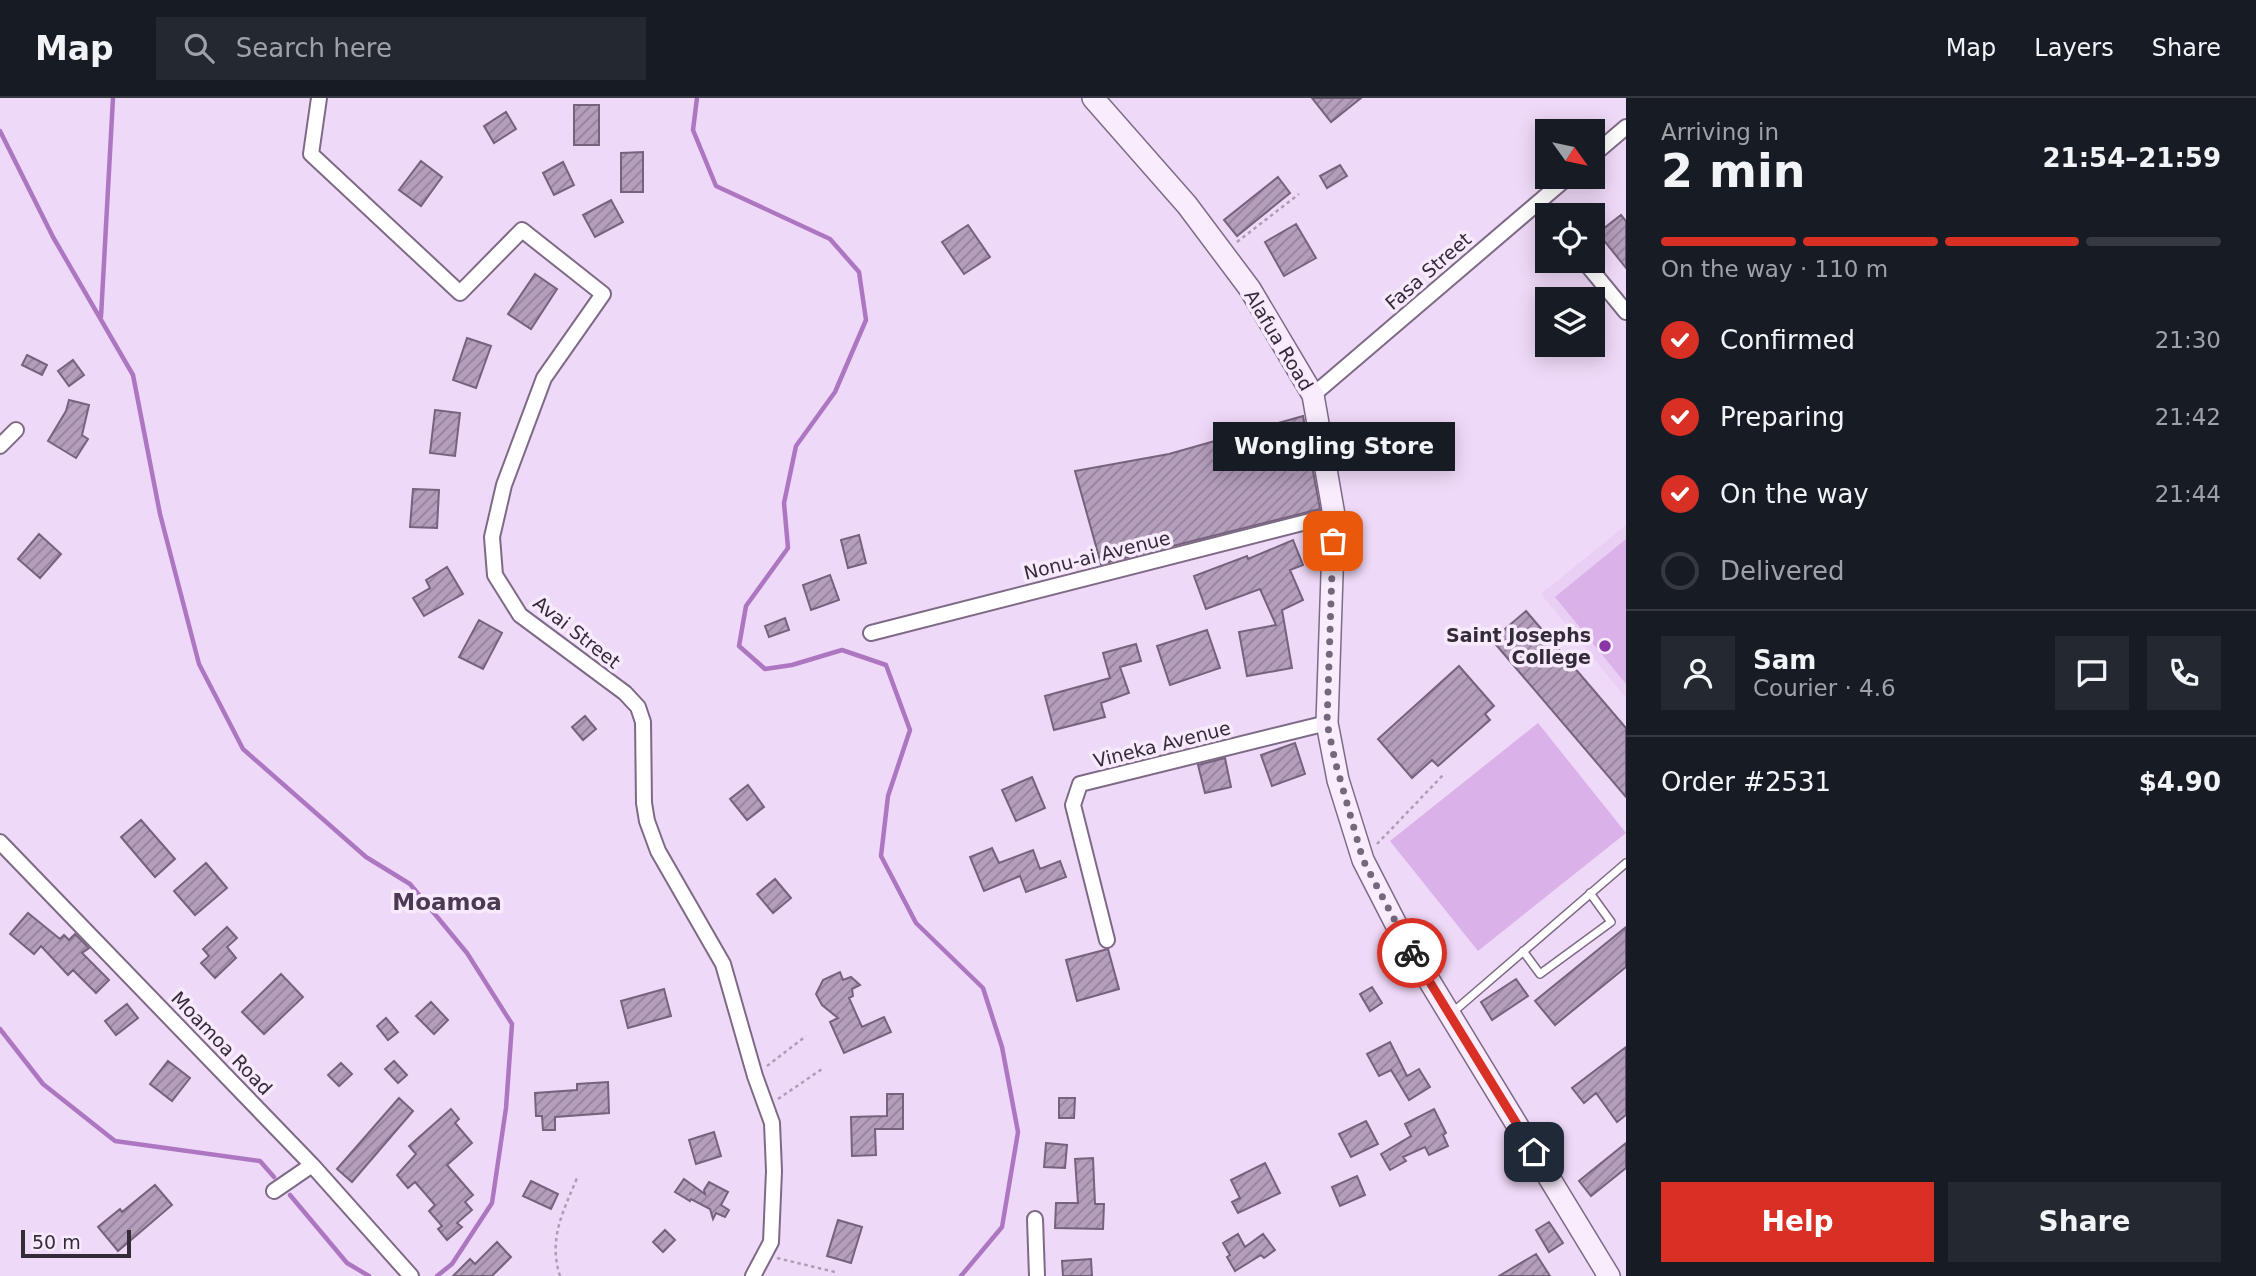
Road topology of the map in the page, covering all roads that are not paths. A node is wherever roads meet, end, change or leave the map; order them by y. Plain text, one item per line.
1 (319, 98) edge
2 (1093, 98) edge
3 (1626, 127) edge
4 (1605, 145) edge
5 (1554, 189) edge
6 (1537, 203) edge
7 (1535, 205) edge
8 (1594, 273) edge
9 (1626, 312) edge
10 (1312, 395) junction
11 (16, 430) dead end
12 (0, 446) edge
13 (1334, 515) junction
14 (871, 633) dead end
15 (1327, 723) junction
16 (0, 842) edge
17 (1626, 863) edge
18 (1590, 893) junction
19 (1107, 940) dead end
20 (1523, 951) junction
21 (1449, 1014) junction
22 (312, 1165) junction
23 (274, 1191) dead end
24 (1035, 1219) dead end
25 (410, 1274) edge
26 (753, 1276) edge
27 (1037, 1276) edge
28 (1609, 1276) edge

1 - 26 street, Avai Street
2 - 10 street, Alafua Road
3 - 4 street
5 - 6 street, Fasa Street
7 - 10 street, Fasa Street
8 - 9 street
10 - 13 street, Alafua Road
11 - 12 street
13 - 14 street, Nonu-ai Avenue
13 - 15 street, Alafua Road
15 - 19 street, Vineka Avenue
15 - 21 street, Alafua Road
16 - 22 street, Moamoa Road
17 - 18 lane
18 - 20 lane
18 - 20 lane
20 - 21 lane
21 - 28 street, Alafua Road
22 - 23 street
22 - 25 street, Moamoa Road
24 - 27 street

